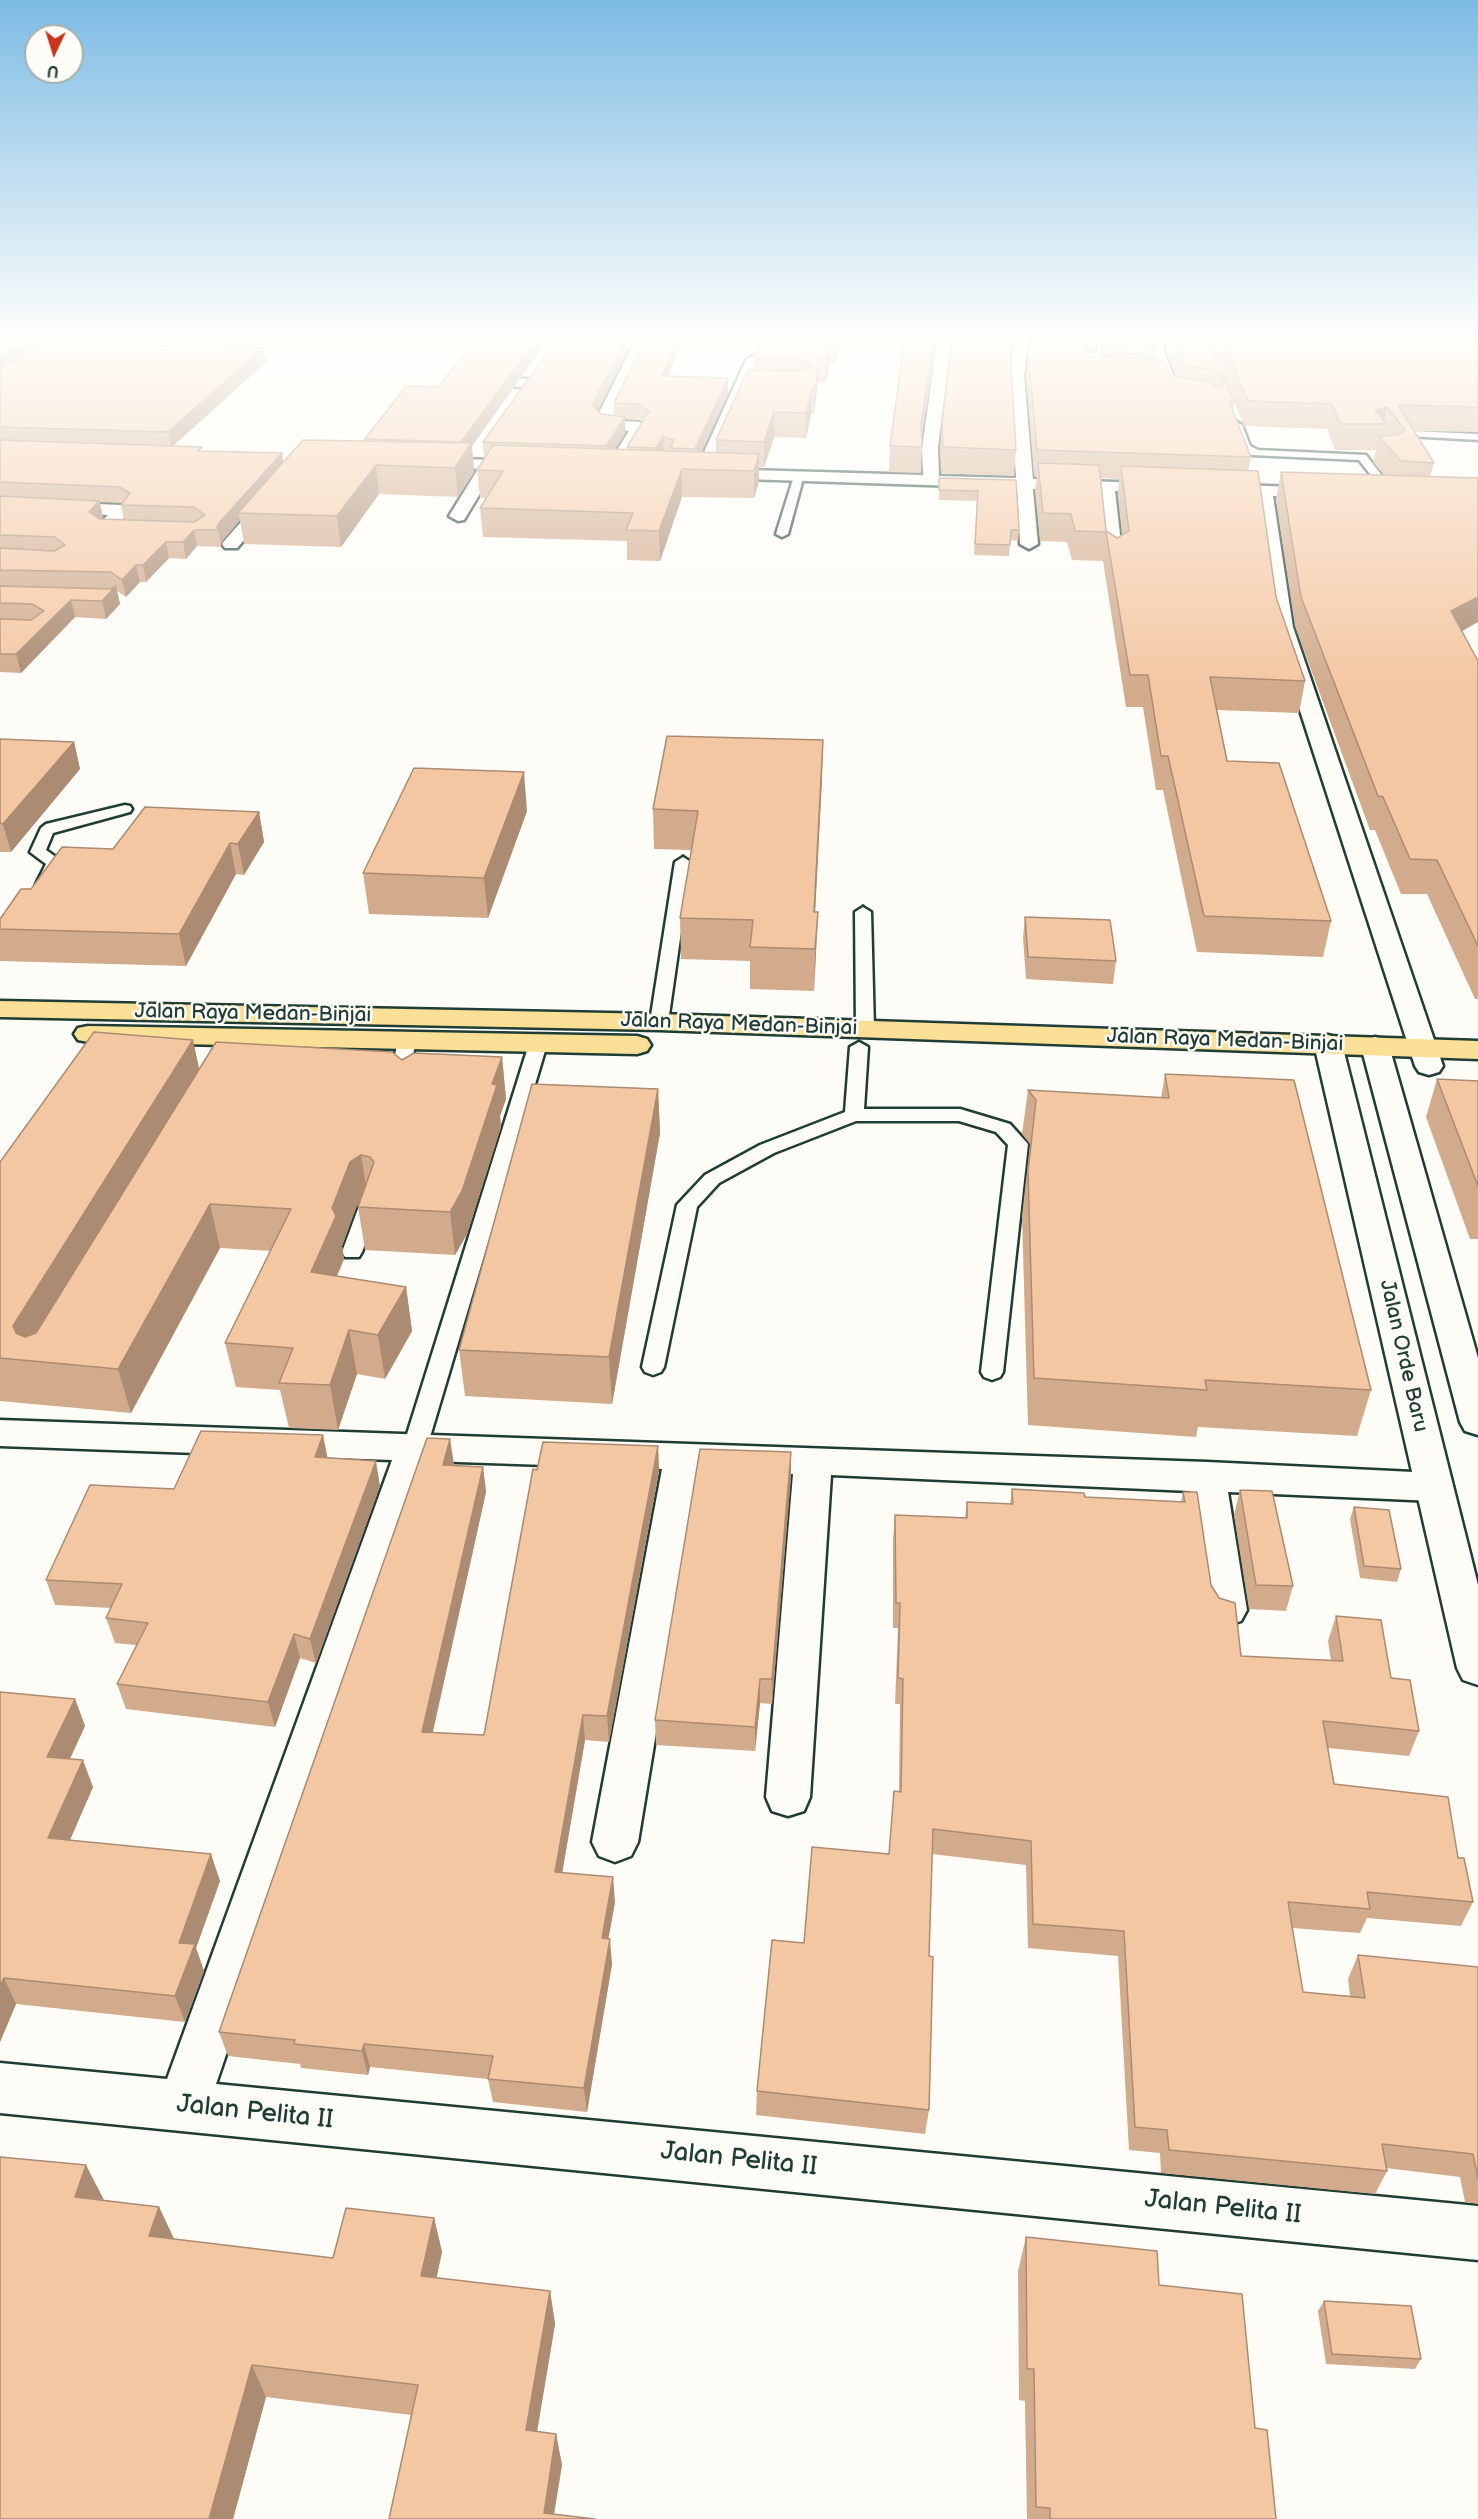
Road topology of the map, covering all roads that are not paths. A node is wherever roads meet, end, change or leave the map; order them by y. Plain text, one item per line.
1 (478, 453) edge
2 (620, 453) edge
3 (712, 453) edge
4 (930, 453) edge
5 (1023, 453) edge
6 (1255, 453) edge
7 (410, 462) edge
8 (469, 464) junction
9 (489, 465) junction
10 (546, 467) edge
11 (632, 470) edge
12 (682, 472) edge
13 (703, 472) junction
14 (799, 475) junction
15 (931, 480) junction
16 (1023, 483) junction
17 (282, 486) edge
18 (1106, 486) junction
19 (1334, 493) edge
20 (1369, 495) edge
21 (1392, 495) junction
22 (1413, 496) edge
23 (1264, 499) junction
24 (0, 506) edge
25 (458, 516) dead end
26 (152, 530) edge
27 (782, 534) dead end
28 (231, 544) dead end
29 (1029, 544) dead end
30 (1114, 560) edge
31 (124, 809) dead end
32 (683, 862) dead end
33 (34, 899) edge
34 (863, 912) dead end
35 (0, 1010) edge
36 (659, 1022) junction
37 (0, 1031) edge
38 (862, 1038) junction
39 (407, 1041) junction
40 (538, 1044) junction
41 (1478, 1050) edge
42 (1330, 1053) junction
43 (1377, 1055) junction
44 (1425, 1057) junction
45 (1478, 1067) edge
46 (409, 1094) edge
47 (854, 1115) junction
48 (369, 1206) edge
49 (352, 1252) dead end
50 (653, 1367) dead end
51 (992, 1372) dead end
52 (1478, 1422) edge
53 (0, 1434) edge
54 (415, 1447) junction
55 (682, 1456) junction
56 (813, 1461) junction
57 (1207, 1476) junction
58 (1434, 1487) junction
59 (1465, 1565) edge
60 (1227, 1610) edge
61 (1478, 1668) edge
62 (788, 1797) dead end
63 (615, 1842) dead end
64 (0, 2088) edge
65 (183, 2106) junction
66 (1478, 2233) edge

1 - 8 street
2 - 11 street
3 - 13 street
4 - 15 street
5 - 16 street
6 - 21 lane
7 - 8 street
8 - 9 street
9 - 10 street
9 - 25 street
12 - 13 street
13 - 14 street
14 - 15 street
14 - 27 lane
15 - 16 street
16 - 18 street
16 - 29 street
17 - 28 street
18 - 23 street
18 - 30 street
19 - 23 street
20 - 21 street
21 - 22 street
23 - 44 street
24 - 26 street
31 - 33 lane
32 - 36 lane
34 - 38 lane
35 - 36 highway, Jalan Raya Medan-Binjai
36 - 38 highway, Jalan Raya Medan-Binjai
37 - 39 highway, Jalan Raya Medan-Binjai
38 - 40 highway, Jalan Raya Medan-Binjai
38 - 42 highway, Jalan Raya Medan-Binjai
38 - 47 lane
39 - 40 highway, Jalan Raya Medan-Binjai
39 - 46 lane
40 - 54 lane
41 - 44 highway, Jalan Raya Medan-Binjai
42 - 43 highway, Jalan Raya Medan-Binjai
42 - 58 street, Jalan Orde Baru
43 - 44 highway, Jalan Raya Medan-Binjai
43 - 52 street
44 - 45 highway, Jalan Raya Medan-Binjai
47 - 50 lane
47 - 51 lane
48 - 49 lane
53 - 54 street
54 - 55 street
54 - 65 street
55 - 56 street
55 - 63 street
56 - 57 street
56 - 62 street
57 - 58 street
57 - 60 street
58 - 59 street, Jalan Orde Baru
59 - 61 street, Jalan Orde Baru
64 - 65 street, Jalan Pelita II
65 - 66 street, Jalan Pelita II

